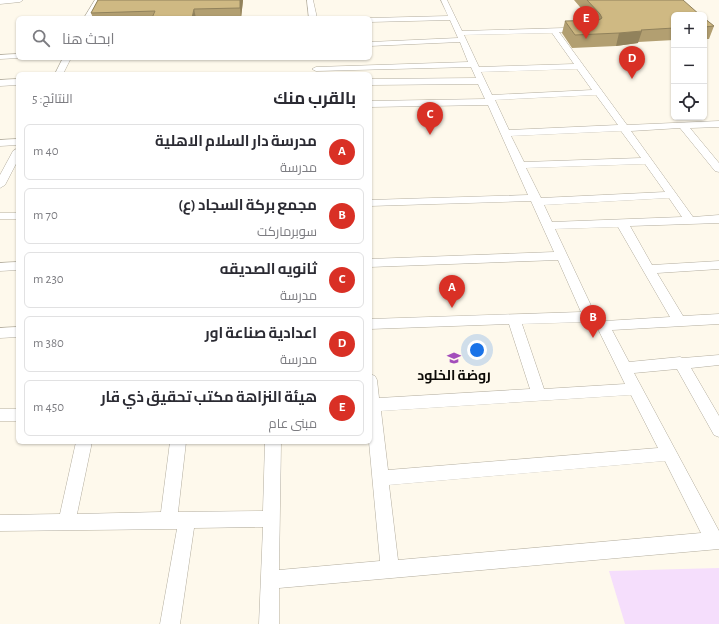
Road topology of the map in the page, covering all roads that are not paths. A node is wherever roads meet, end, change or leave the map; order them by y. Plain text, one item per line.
1 (20, 0) edge
2 (98, 0) edge
3 (310, 0) edge
4 (444, 0) edge
5 (0, 2) edge
6 (89, 16) edge
7 (313, 16) edge
8 (452, 18) junction
9 (372, 20) edge
10 (554, 30) junction
11 (570, 30) edge
12 (460, 36) junction
13 (372, 44) edge
14 (16, 56) edge
15 (0, 57) edge
16 (66, 60) edge
17 (315, 60) edge
18 (580, 66) junction
19 (474, 67) junction
20 (315, 71) edge
21 (60, 72) edge
22 (481, 81) junction
23 (16, 82) edge
24 (372, 82) edge
25 (0, 83) edge
26 (599, 92) junction
27 (490, 100) junction
28 (372, 104) edge
29 (719, 124) edge
30 (682, 126) junction
31 (625, 128) junction
32 (506, 133) junction
33 (16, 142) edge
34 (0, 143) edge
35 (16, 154) edge
36 (708, 156) junction
37 (719, 156) edge
38 (648, 161) junction
39 (521, 165) junction
40 (719, 169) edge
41 (4, 170) edge
42 (0, 185) edge
43 (672, 195) junction
44 (536, 200) junction
45 (372, 203) edge
46 (0, 216) edge
47 (16, 216) edge
48 (719, 219) edge
49 (690, 220) junction
50 (622, 223) junction
51 (547, 226) junction
52 (561, 256) junction
53 (372, 263) edge
54 (719, 265) edge
55 (16, 266) edge
56 (0, 267) edge
57 (649, 268) junction
58 (514, 319) junction
59 (719, 319) edge
60 (679, 321) junction
61 (597, 322) junction
62 (372, 324) edge
63 (16, 332) edge
64 (0, 333) edge
65 (719, 360) edge
66 (680, 362) junction
67 (626, 368) junction
68 (636, 389) junction
69 (539, 394) junction
70 (372, 397) edge
71 (373, 406) junction
72 (0, 415) edge
73 (16, 415) edge
74 (719, 430) edge
75 (84, 444) edge
76 (178, 444) edge
77 (272, 444) edge
78 (670, 454) junction
79 (380, 478) junction
80 (270, 519) junction
81 (168, 521) junction
82 (187, 521) junction
83 (0, 522) edge
84 (66, 523) junction
85 (717, 541) edge
86 (390, 570) junction
87 (270, 580) junction
88 (170, 624) edge
89 (269, 624) edge

1 - 5 street
2 - 6 street
3 - 7 street
4 - 8 street
8 - 9 street
8 - 12 street
10 - 11 street
10 - 12 street
10 - 18 street
12 - 13 street
12 - 19 street
14 - 15 street
16 - 21 street
17 - 20 street
18 - 19 street
18 - 26 street
19 - 20 street
19 - 22 street
22 - 24 street
22 - 27 street
23 - 25 street
26 - 27 street
26 - 31 street
27 - 28 street
27 - 32 street
29 - 30 street
30 - 31 street
30 - 36 street
31 - 32 street
31 - 38 street
32 - 39 street
33 - 34 street
35 - 41 street
36 - 37 street
36 - 40 street
38 - 39 street
38 - 43 street
39 - 44 street
41 - 42 street
43 - 44 street
43 - 49 street
44 - 45 street
44 - 51 street
46 - 47 street
48 - 49 street
49 - 50 street
50 - 51 street
50 - 57 street
51 - 52 street
52 - 53 street
52 - 61 street
54 - 57 street
55 - 56 street
57 - 60 street
58 - 61 street
58 - 62 street
58 - 69 street
59 - 60 street
60 - 61 street
61 - 67 street
63 - 64 street
65 - 66 street
66 - 67 street
66 - 74 street
67 - 68 street
68 - 69 street
68 - 78 street
69 - 71 street
70 - 71 street
71 - 79 street
72 - 73 street
75 - 84 street
76 - 81 street
77 - 80 street
78 - 79 street
78 - 85 street
79 - 86 street
80 - 82 street
80 - 87 street
81 - 82 street
81 - 84 street
82 - 88 street
83 - 84 street
85 - 86 street
86 - 87 street
87 - 89 street

